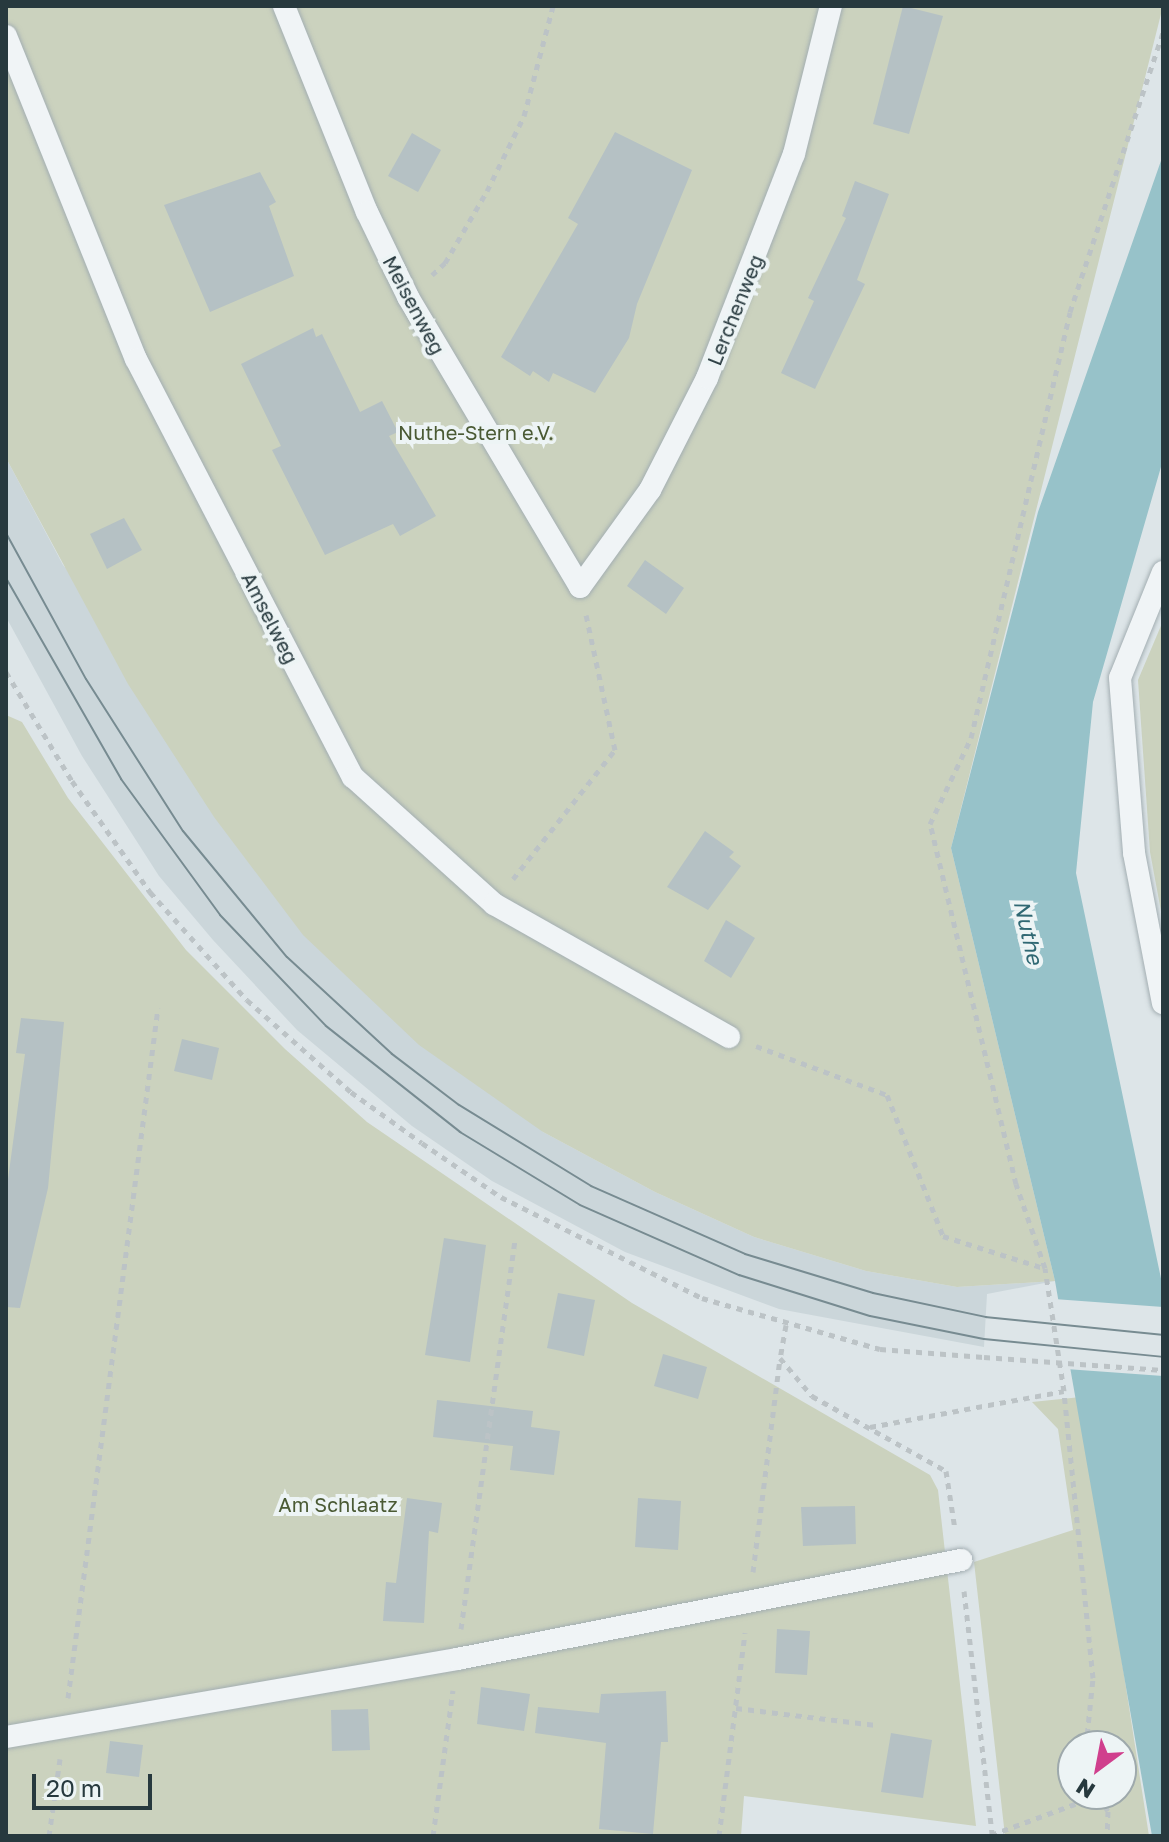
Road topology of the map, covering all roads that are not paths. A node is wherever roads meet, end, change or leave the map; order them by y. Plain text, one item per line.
1 (284, 6) edge
2 (831, 6) edge
3 (6, 36) edge
4 (1163, 572) edge
5 (580, 587) joint
6 (1163, 1003) edge
7 (729, 1037) road end
8 (961, 1560) dead end
9 (6, 1737) edge

1 - 5 lane, Meisenweg
2 - 5 lane, Lerchenweg
3 - 7 lane, Amselweg
4 - 6 lane
8 - 9 lane

